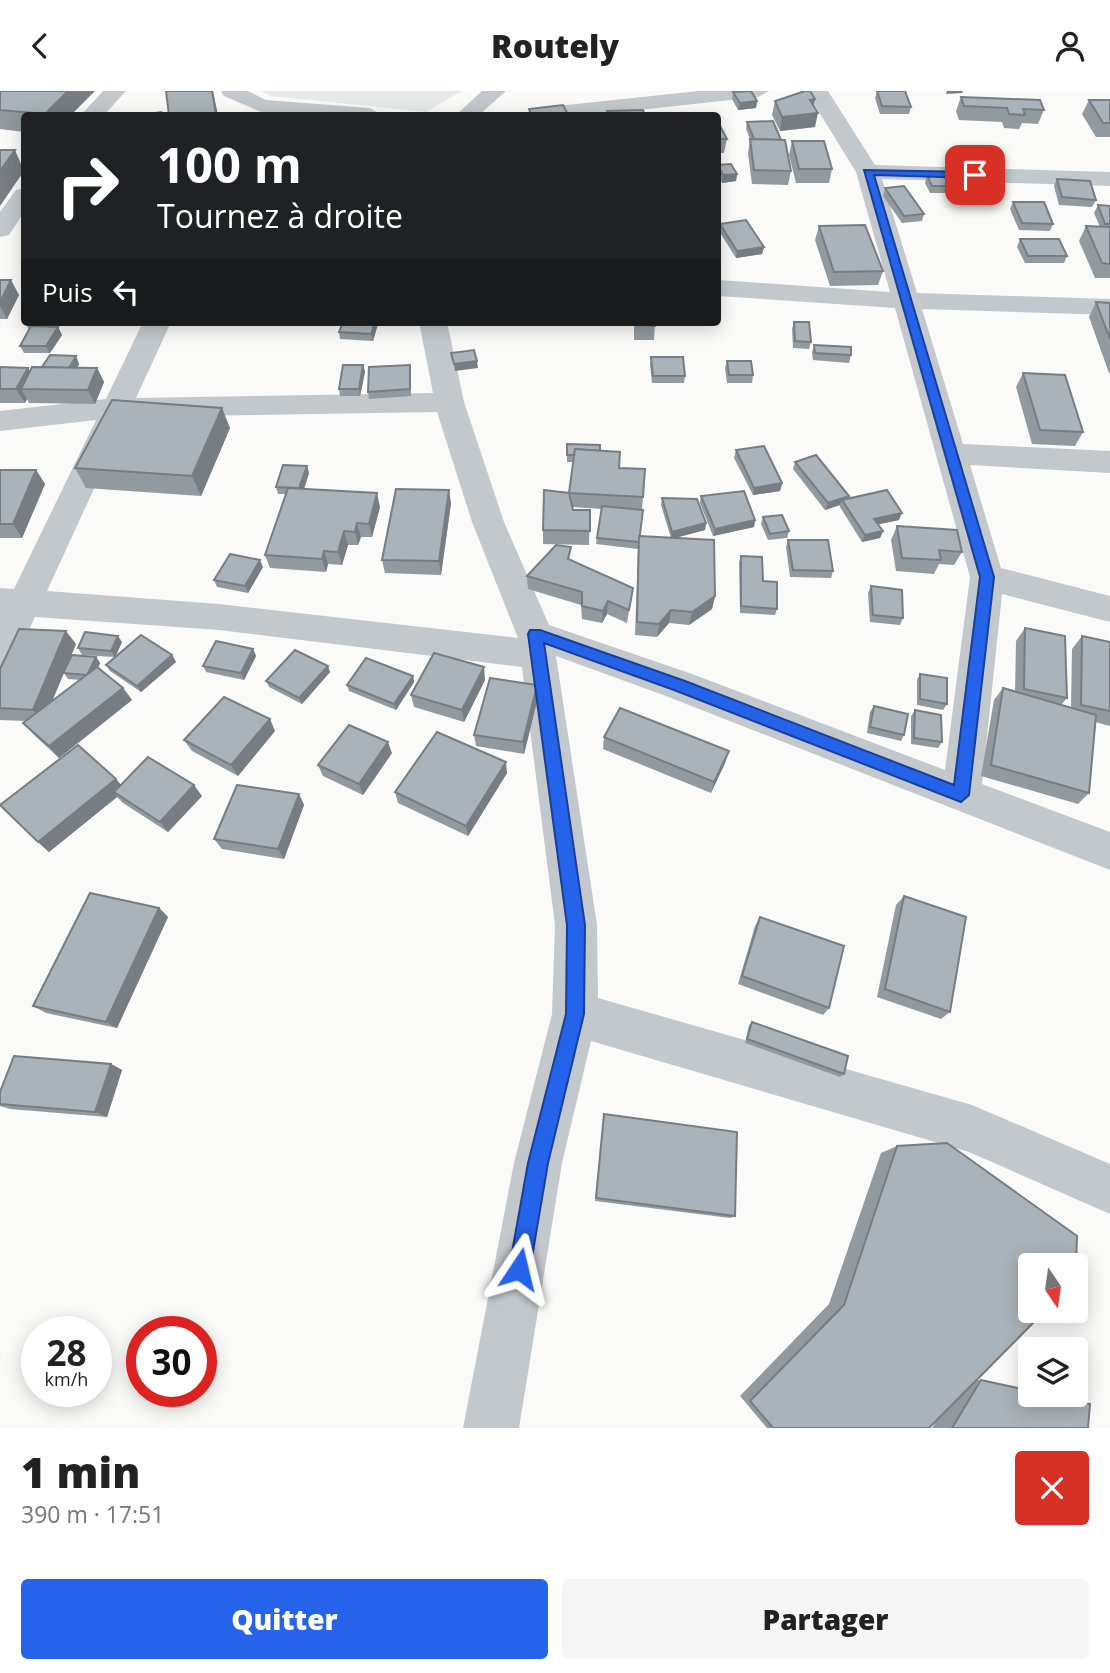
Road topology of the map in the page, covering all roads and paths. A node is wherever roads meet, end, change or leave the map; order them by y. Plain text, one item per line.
1 (115, 91) edge
2 (232, 91) edge
3 (495, 91) edge
4 (758, 91) edge
5 (817, 91) edge
6 (259, 111) edge
7 (95, 112) edge
8 (287, 112) edge
9 (470, 112) edge
10 (566, 112) edge
11 (868, 172) junction
12 (1110, 179) edge
13 (21, 199) edge
14 (0, 230) edge
15 (721, 288) edge
16 (905, 301) junction
17 (1110, 307) edge
18 (155, 326) edge
19 (434, 326) edge
20 (449, 401) junction
21 (116, 408) junction
22 (0, 421) edge
23 (952, 454) junction
24 (1110, 462) edge
25 (987, 577) junction
26 (12, 601) edge
27 (1110, 609) edge
28 (537, 644) junction
29 (0, 654) edge
30 (961, 795) junction
31 (1110, 851) edge
32 (575, 1014) junction
33 (1110, 1189) edge
34 (491, 1428) edge

1 - 7 street
2 - 6 street
3 - 9 street
4 - 10 street
5 - 11 street
6 - 8 street
11 - 12 street
11 - 16 street
13 - 14 street
15 - 16 street
16 - 17 street
16 - 23 street
18 - 21 street
19 - 20 street
20 - 21 street
20 - 28 street
21 - 22 street
21 - 26 street
23 - 24 street
23 - 25 street
25 - 27 street
25 - 30 street
26 - 28 street
26 - 29 street
28 - 30 street
28 - 32 street
30 - 31 street
32 - 33 street
32 - 34 street

